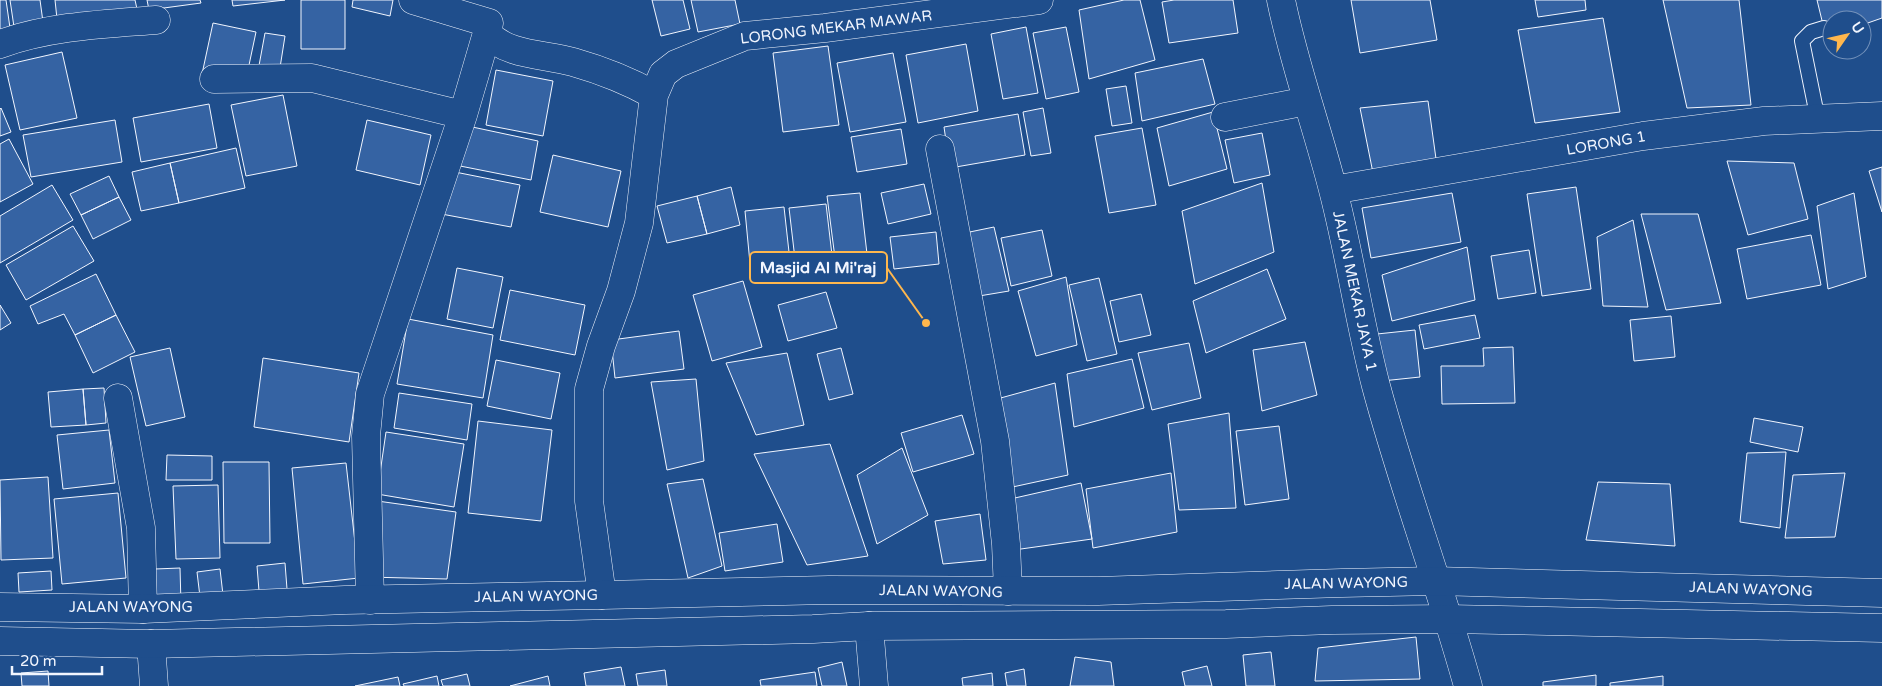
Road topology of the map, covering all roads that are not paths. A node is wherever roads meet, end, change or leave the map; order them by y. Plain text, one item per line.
1 (413, 0) edge
2 (1039, 0) edge
3 (1281, 0) edge
4 (156, 20) dead end
5 (1822, 29) edge
6 (487, 33) junction
7 (0, 44) edge
8 (214, 79) dead end
9 (654, 95) junction
10 (1307, 101) junction
11 (463, 115) junction
12 (1882, 116) edge
13 (1225, 117) dead end
14 (1818, 120) junction
15 (940, 149) dead end
16 (1333, 190) junction
17 (118, 398) dead end
18 (1435, 581) junction
19 (1008, 592) junction
20 (1882, 593) edge
21 (602, 594) junction
22 (428, 599) junction
23 (370, 600) junction
24 (0, 607) edge
25 (143, 610) junction
26 (1449, 619) junction
27 (869, 626) junction
28 (1882, 628) edge
29 (427, 637) junction
30 (0, 641) edge
31 (151, 644) junction
32 (154, 686) edge
33 (874, 686) edge
34 (1468, 686) edge

1 - 6 street
2 - 9 street, LORONG MEKAR MAWAR
3 - 10 street, JALAN MEKAR JAYA 1
4 - 7 street
5 - 14 lane
6 - 9 street
6 - 11 street
8 - 11 street
9 - 21 street, LORONG MEKAR MAWAR
10 - 13 street
10 - 16 street, JALAN MEKAR JAYA 1
11 - 23 street
12 - 14 street, LORONG 1
14 - 16 street, LORONG 1
15 - 19 street
16 - 18 street, JALAN MEKAR JAYA 1
17 - 25 street
18 - 19 street, JALAN WAYONG
18 - 20 street, JALAN WAYONG
18 - 26 street, JALAN MEKAR JAYA 1
19 - 21 street, JALAN WAYONG
21 - 22 street, JALAN WAYONG
22 - 23 street, JALAN WAYONG
22 - 29 street
23 - 25 street, JALAN WAYONG
24 - 25 street, JALAN WAYONG
26 - 27 street
26 - 28 street
26 - 34 street, JALAN MEKAR JAYA 1
27 - 29 street
27 - 33 street
29 - 31 street
30 - 31 street
31 - 32 street

